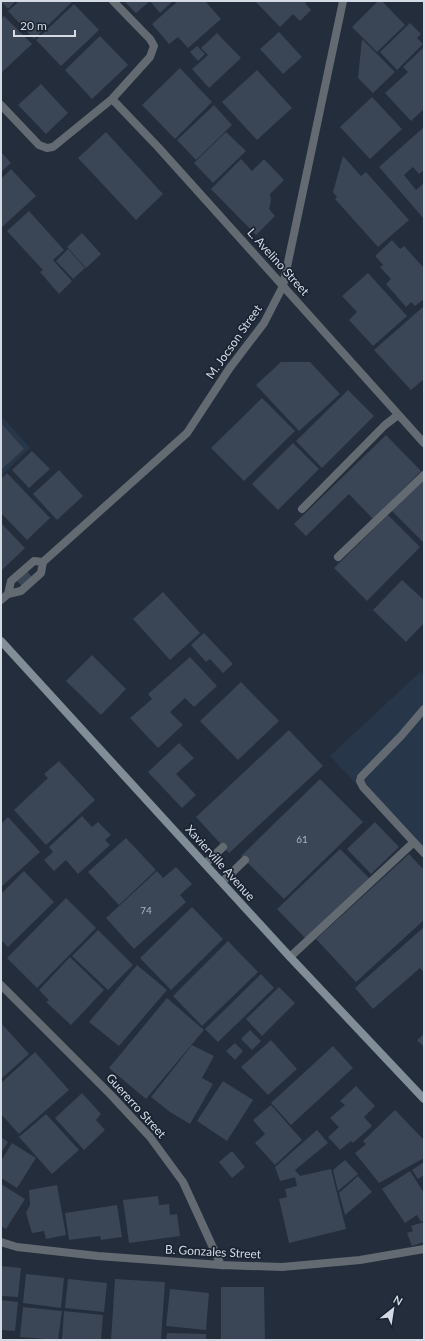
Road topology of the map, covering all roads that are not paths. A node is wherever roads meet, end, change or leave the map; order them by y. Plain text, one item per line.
1 (112, 1) edge
2 (343, 1) edge
3 (112, 99) junction
4 (1, 105) edge
5 (283, 286) junction
6 (398, 415) junction
7 (424, 443) edge
8 (424, 475) edge
9 (302, 509) dead end
10 (338, 557) dead end
11 (43, 562) junction
12 (8, 594) junction
13 (1, 600) edge
14 (1, 641) edge
15 (424, 710) edge
16 (414, 842) junction
17 (224, 847) dead end
18 (424, 853) edge
19 (246, 860) dead end
20 (205, 864) junction
21 (222, 882) junction
22 (290, 957) junction
23 (1, 985) edge
24 (424, 1099) edge
25 (1, 1242) edge
26 (424, 1249) edge
27 (221, 1265) junction

1 - 3 street
2 - 5 street, M. Jocson Street
3 - 4 street
3 - 5 street, L. Avelino Street
5 - 6 street, L. Avelino Street
5 - 11 street, M. Jocson Street
6 - 7 street, L. Avelino Street
6 - 9 street
8 - 10 street
11 - 12 street, M. Jocson Street
11 - 12 street, M. Jocson Street
12 - 13 street, M. Jocson Street
14 - 20 main road, Xavierville Avenue
15 - 16 street
16 - 18 street
16 - 22 street
17 - 20 street
19 - 21 street
20 - 21 main road, Xavierville Avenue
21 - 22 main road, Xavierville Avenue
22 - 24 main road, Xavierville Avenue
23 - 27 street, Guererro Street
25 - 27 street, B. Gonzales Street
26 - 27 street, B. Gonzales Street

